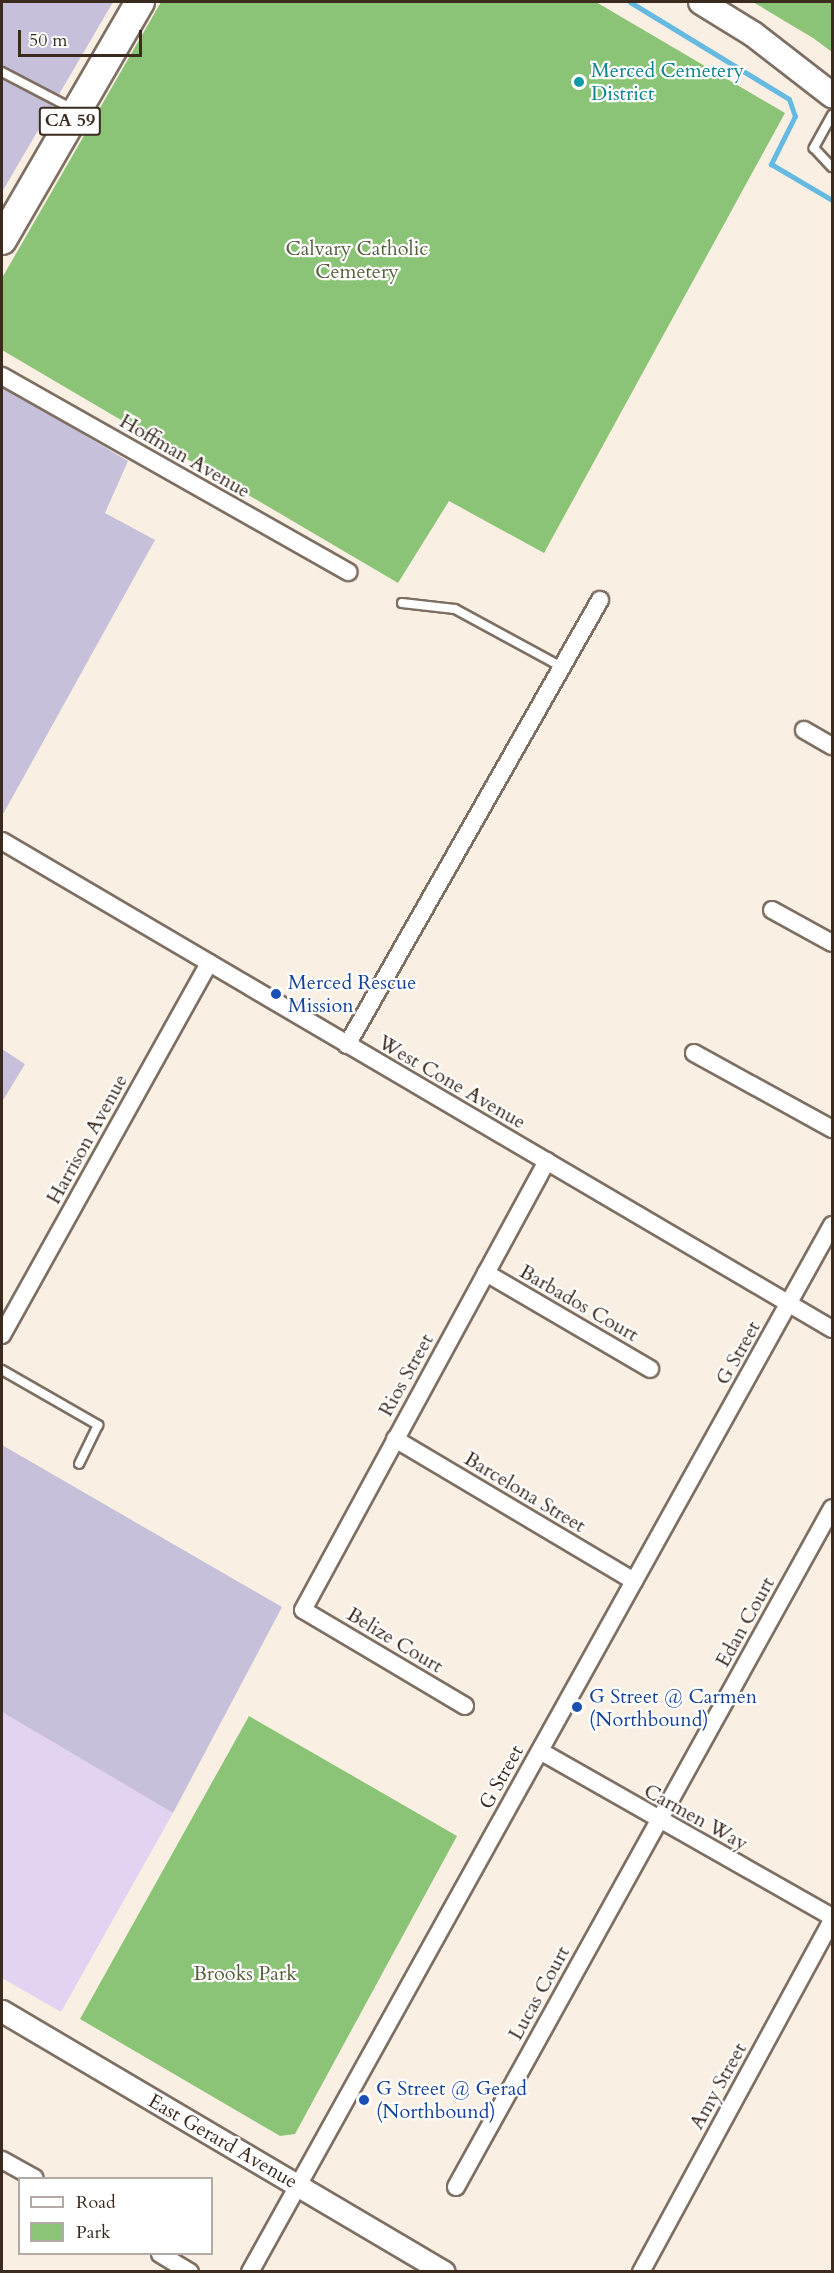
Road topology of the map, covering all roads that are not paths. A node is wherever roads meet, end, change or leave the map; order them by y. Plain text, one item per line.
1 (140, 2) edge
2 (701, 2) edge
3 (2, 72) edge
4 (832, 95) edge
5 (76, 111) junction
6 (832, 115) edge
7 (832, 167) edge
8 (2, 240) edge
9 (2, 376) edge
10 (348, 572) dead end
11 (600, 600) dead end
12 (402, 603) dead end
13 (562, 667) junction
14 (804, 730) dead end
15 (832, 746) edge
16 (2, 841) edge
17 (772, 910) dead end
18 (832, 943) edge
19 (209, 963) junction
20 (347, 1045) junction
21 (694, 1053) dead end
22 (832, 1129) edge
23 (547, 1161) junction
24 (832, 1225) edge
25 (486, 1273) junction
26 (789, 1304) junction
27 (832, 1329) edge
28 (2, 1335) edge
29 (650, 1369) dead end
30 (2, 1370) edge
31 (395, 1439) junction
32 (79, 1464) dead end
33 (832, 1508) edge
34 (634, 1581) junction
35 (303, 1610) joint
36 (465, 1706) dead end
37 (540, 1751) junction
38 (658, 1820) junction
39 (832, 1919) edge
40 (2, 2012) edge
41 (2, 2160) edge
42 (32, 2177) edge
43 (298, 2184) junction
44 (456, 2187) dead end
45 (163, 2255) edge
46 (190, 2271) edge
47 (250, 2271) edge
48 (444, 2271) edge
49 (641, 2271) edge

1 - 5 highway, CA 59
2 - 4 main road
3 - 5 lane
5 - 8 highway, CA 59
6 - 7 lane
9 - 10 street, Hoffman Avenue
11 - 13 street
12 - 13 lane
13 - 20 street
14 - 15 street
16 - 19 street, West Cone Avenue
17 - 18 street
19 - 20 street, West Cone Avenue
19 - 28 street, Harrison Avenue
20 - 23 street, West Cone Avenue
21 - 22 street
23 - 25 street, Rios Street
23 - 26 street, West Cone Avenue
24 - 26 street, G Street
25 - 29 street, Barbados Court
25 - 31 street, Rios Street
26 - 27 street, West Cone Avenue
26 - 34 street, G Street
30 - 32 lane
31 - 34 street, Barcelona Street
31 - 35 street, Rios Street
33 - 38 street, Edan Court
34 - 37 street, G Street
35 - 36 street, Belize Court
37 - 38 street, Carmen Way
37 - 43 street, G Street
38 - 39 street, Carmen Way
38 - 44 street, Lucas Court
39 - 49 street, Amy Street
40 - 43 street, East Gerard Avenue
41 - 42 street
43 - 47 street, G Street
43 - 48 street, East Gerard Avenue
45 - 46 street

